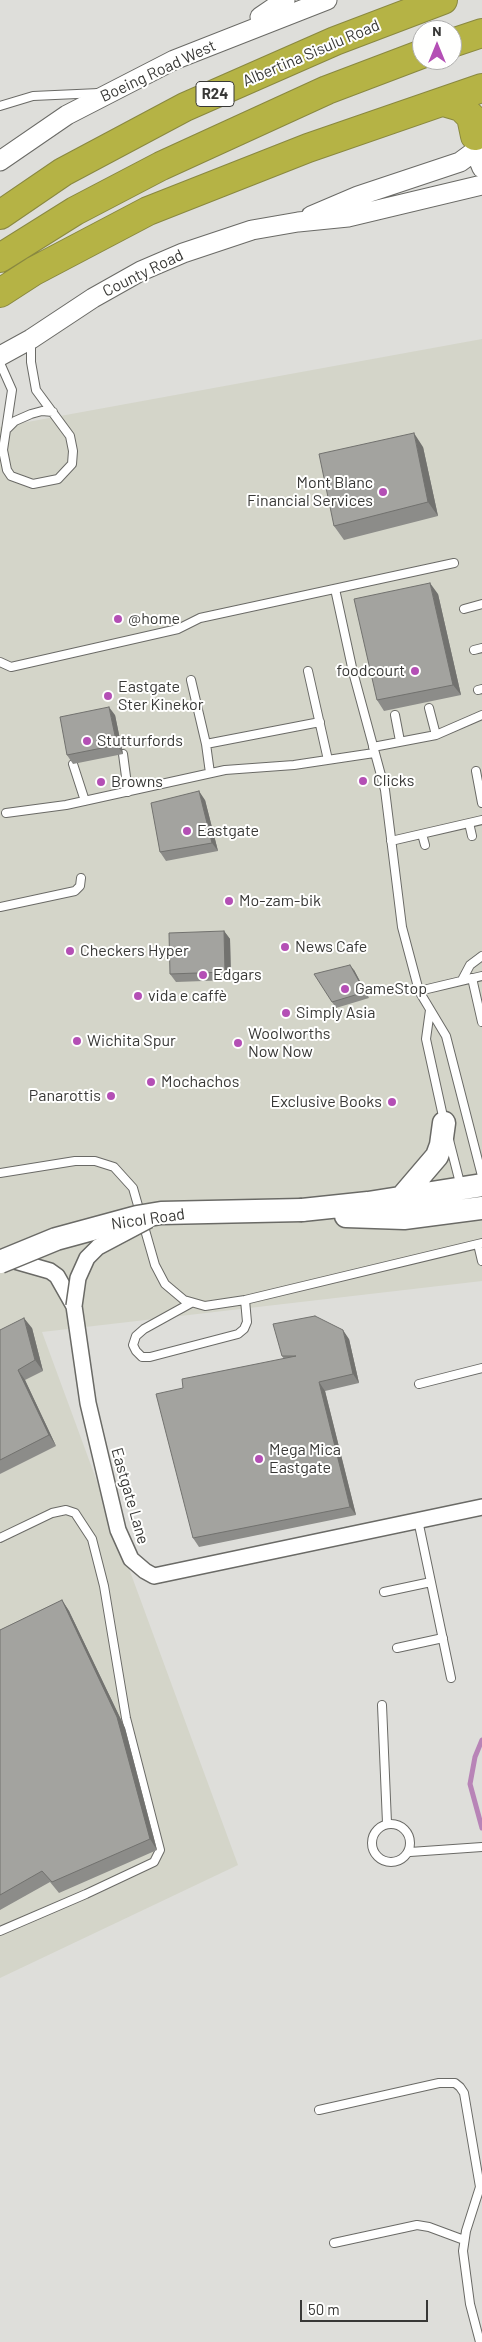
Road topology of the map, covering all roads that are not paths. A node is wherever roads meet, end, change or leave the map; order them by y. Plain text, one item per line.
1 (285, 0) edge
2 (327, 0) edge
3 (442, 0) edge
4 (482, 33) edge
5 (462, 40) edge
6 (412, 58) edge
7 (174, 60) junction
8 (482, 88) edge
9 (109, 94) junction
10 (444, 102) junction
11 (0, 106) edge
12 (478, 144) edge
13 (0, 161) edge
14 (482, 185) edge
15 (0, 215) edge
16 (298, 222) junction
17 (0, 258) edge
18 (0, 293) edge
19 (31, 339) junction
20 (0, 356) edge
21 (0, 363) edge
22 (53, 412) junction
23 (6, 429) junction
24 (2, 462) edge
25 (454, 563) dead end
26 (335, 589) junction
27 (482, 604) edge
28 (464, 609) dead end
29 (0, 662) edge
30 (308, 671) dead end
31 (191, 680) dead end
32 (429, 708) dead end
33 (395, 715) dead end
34 (482, 715) edge
35 (320, 722) junction
36 (436, 734) junction
37 (400, 741) junction
38 (206, 744) junction
39 (373, 750) junction
40 (123, 754) dead end
41 (328, 760) junction
42 (73, 764) edge
43 (476, 771) dead end
44 (210, 773) junction
45 (128, 792) junction
46 (85, 801) junction
47 (482, 804) edge
48 (6, 813) dead end
49 (482, 820) edge
50 (469, 823) junction
51 (422, 834) junction
52 (472, 836) dead end
53 (391, 841) junction
54 (425, 845) dead end
55 (81, 878) dead end
56 (0, 907) edge
57 (482, 956) edge
58 (482, 976) edge
59 (472, 978) junction
60 (462, 980) junction
61 (419, 991) junction
62 (430, 1010) junction
63 (482, 1022) edge
64 (444, 1123) junction
65 (0, 1173) edge
66 (482, 1176) edge
67 (402, 1197) junction
68 (469, 1198) edge
69 (302, 1210) junction
70 (161, 1213) junction
71 (480, 1243) edge
72 (3, 1261) edge
73 (482, 1261) edge
74 (245, 1300) junction
75 (191, 1303) junction
76 (74, 1306) junction
77 (482, 1368) edge
78 (419, 1384) dead end
79 (482, 1506) edge
80 (418, 1520) junction
81 (0, 1538) edge
82 (431, 1582) junction
83 (384, 1592) dead end
84 (443, 1638) junction
85 (397, 1648) dead end
86 (451, 1678) dead end
87 (382, 1705) dead end
88 (387, 1824) junction
89 (482, 1847) edge
90 (410, 1852) junction
91 (0, 1932) edge
92 (320, 2110) dead end
93 (464, 2240) junction
94 (334, 2243) dead end
95 (480, 2342) edge

1 - 7 street
2 - 7 street, Boeing Road West
3 - 15 highway, Albertina Sisulu Road / R24
4 - 5 highway
6 - 17 highway, R24
7 - 9 street, Boeing Road West
8 - 10 highway
9 - 11 lane
9 - 13 street, Boeing Road West
10 - 12 highway
10 - 18 highway
12 - 16 street, County Road
14 - 16 street, County Road
16 - 19 street, County Road
19 - 20 street, County Road
19 - 22 lane
21 - 23 lane
22 - 23 lane
22 - 24 lane
23 - 24 lane
25 - 26 lane
26 - 29 lane
26 - 39 lane
27 - 28 lane
30 - 35 lane
31 - 38 lane
32 - 36 lane
33 - 37 lane
34 - 36 lane
35 - 38 lane
35 - 41 lane
36 - 37 lane
37 - 39 lane
38 - 44 lane
39 - 41 lane
39 - 53 lane
40 - 45 lane
41 - 44 lane
42 - 46 lane
43 - 47 lane
44 - 45 lane
45 - 46 lane
46 - 48 lane
49 - 50 lane
50 - 51 lane
50 - 52 lane
51 - 53 lane
51 - 54 lane
53 - 61 lane
55 - 56 lane
57 - 60 lane
58 - 59 lane
59 - 60 lane
59 - 63 lane
60 - 61 lane
61 - 62 lane
62 - 64 lane
62 - 66 lane
64 - 67 main road
64 - 68 lane
65 - 75 lane
67 - 68 main road, Nicol Road
67 - 69 main road, Nicol Road
68 - 69 main road, Nicol Road
69 - 70 main road, Nicol Road, bridge
70 - 72 main road, Nicol Road, bridge
70 - 76 street, Eastgate Lane, bridge
71 - 73 lane
71 - 74 lane
72 - 76 street
74 - 75 lane
74 - 75 lane
76 - 80 street, Eastgate Lane
77 - 78 lane
79 - 80 street, Eastgate Lane
80 - 82 lane
81 - 91 lane
82 - 83 lane
82 - 84 lane
84 - 85 lane
84 - 86 lane
87 - 88 lane
88 - 90 lane
88 - 90 lane
89 - 90 lane
92 - 93 lane
93 - 94 lane
93 - 95 lane

